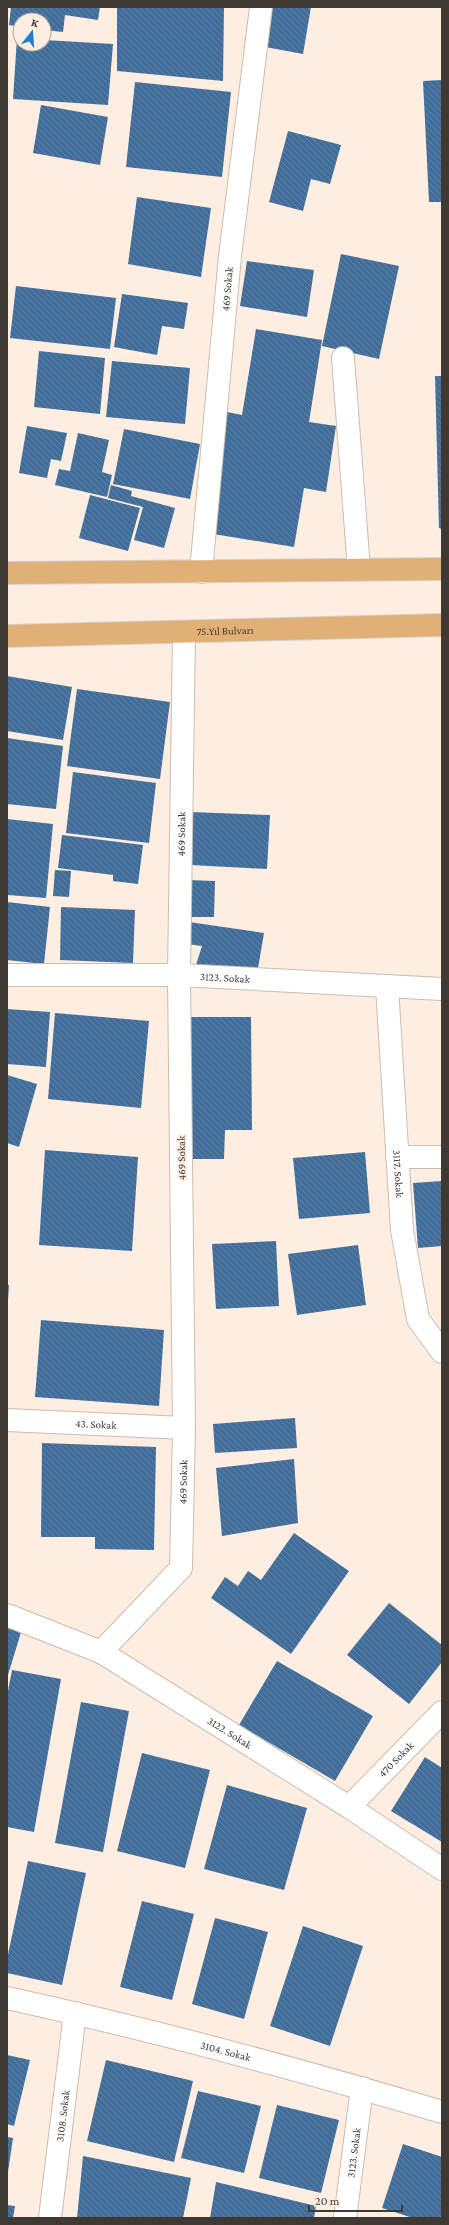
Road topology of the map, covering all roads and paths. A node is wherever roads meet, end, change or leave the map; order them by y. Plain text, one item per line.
1 (261, 7) edge
2 (343, 358) dead end
3 (442, 569) edge
4 (359, 570) junction
5 (201, 572) junction
6 (7, 573) edge
7 (442, 625) edge
8 (184, 632) junction
9 (7, 636) edge
10 (7, 975) edge
11 (179, 975) junction
12 (387, 986) junction
13 (442, 989) edge
14 (398, 1157) junction
15 (442, 1157) edge
16 (442, 1352) edge
17 (7, 1420) edge
18 (184, 1428) junction
19 (7, 1615) edge
20 (101, 1652) junction
21 (442, 1712) edge
22 (349, 1807) junction
23 (442, 1869) edge
24 (7, 1998) edge
25 (75, 2013) junction
26 (362, 2088) junction
27 (442, 2112) edge
28 (50, 2218) edge
29 (345, 2218) edge

1 - 5 street, 469 Sokak
2 - 4 street
3 - 4 main road
4 - 5 main road
5 - 6 main road
7 - 8 main road, 75.Yıl Bulvarı
8 - 9 main road, 75.Yıl Bulvarı
8 - 11 street, 469 Sokak
10 - 11 street, 3123. Sokak
11 - 12 street, 3123. Sokak
11 - 18 street, 469 Sokak
12 - 13 street, 3123. Sokak
12 - 14 street, 3117. Sokak
14 - 15 street
14 - 16 street, 3117. Sokak
17 - 18 street, 43. Sokak
18 - 20 street, 469 Sokak
19 - 20 street, 3122. Sokak
20 - 22 street, 3122. Sokak
21 - 22 street, 470 Sokak
22 - 23 street, 3122. Sokak
24 - 25 street, 3104. Sokak
25 - 26 street, 3104. Sokak
25 - 28 street, 3108. Sokak
26 - 27 street, 3104. Sokak
26 - 29 street, 3123. Sokak

